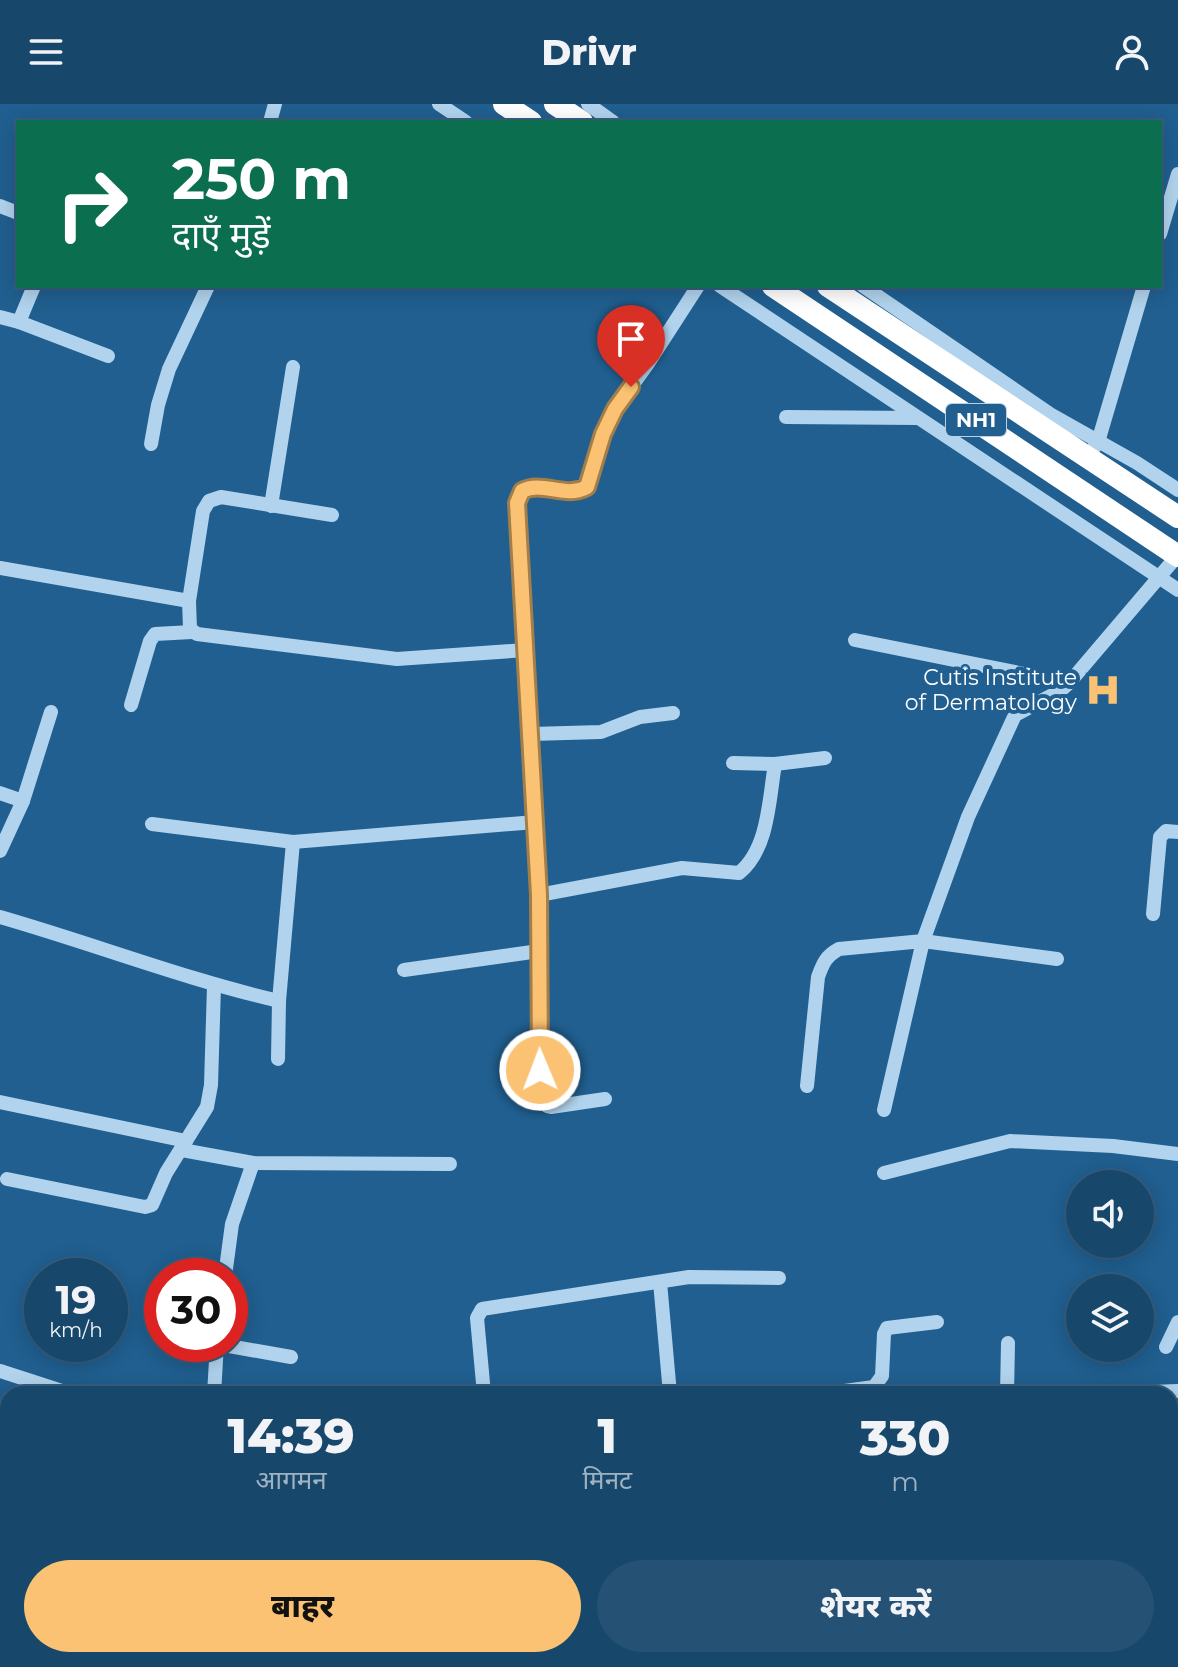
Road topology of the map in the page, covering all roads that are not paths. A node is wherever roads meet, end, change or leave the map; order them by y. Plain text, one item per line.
1 (439, 104) edge
2 (504, 104) edge
3 (555, 104) edge
4 (588, 104) edge
5 (463, 120) edge
6 (527, 120) edge
7 (579, 120) edge
8 (610, 120) edge
9 (1178, 174) edge
10 (1162, 227) edge
11 (33, 288) edge
12 (207, 288) edge
13 (697, 288) edge
14 (723, 288) edge
15 (776, 288) edge
16 (831, 288) edge
17 (866, 288) edge
18 (1143, 288) edge
19 (0, 317) edge
20 (19, 322) junction
21 (108, 356) dead end
22 (293, 367) dead end
23 (786, 417) dead end
24 (918, 418) junction
25 (151, 444) dead end
26 (1092, 450) junction
27 (1178, 490) edge
28 (271, 506) junction
29 (332, 515) dead end
30 (1178, 517) edge
31 (1178, 556) edge
32 (0, 568) edge
33 (1159, 577) junction
34 (1178, 590) edge
35 (189, 601) junction
36 (192, 632) junction
37 (855, 640) dead end
38 (526, 650) junction
39 (1069, 683) junction
40 (131, 705) dead end
41 (51, 712) dead end
42 (673, 713) dead end
43 (531, 734) junction
44 (825, 758) dead end
45 (733, 763) dead end
46 (775, 764) junction
47 (0, 793) edge
48 (23, 801) junction
49 (535, 822) junction
50 (152, 824) dead end
51 (1178, 832) edge
52 (293, 842) junction
53 (0, 851) edge
54 (539, 895) junction
55 (1153, 914) dead end
56 (0, 917) edge
57 (923, 941) junction
58 (539, 951) junction
59 (1057, 959) dead end
60 (404, 970) dead end
61 (214, 986) junction
62 (279, 1001) junction
63 (278, 1059) dead end
64 (807, 1086) dead end
65 (605, 1099) dead end
66 (0, 1102) edge
67 (884, 1110) dead end
68 (184, 1146) junction
69 (1178, 1154) edge
70 (253, 1163) junction
71 (450, 1164) dead end
72 (884, 1173) dead end
73 (7, 1179) dead end
74 (227, 1258) edge
75 (779, 1278) dead end
76 (660, 1282) junction
77 (937, 1322) dead end
78 (1178, 1322) edge
79 (1008, 1343) dead end
80 (1166, 1347) dead end
81 (248, 1349) edge
82 (291, 1357) dead end
83 (217, 1362) edge
84 (0, 1371) edge
85 (46, 1386) edge
86 (215, 1386) edge
87 (483, 1386) edge
88 (669, 1386) edge
89 (875, 1386) edge
90 (1007, 1386) edge

1 - 5 street
2 - 6 highway
3 - 7 highway
4 - 8 street
9 - 10 street
11 - 20 street
12 - 25 street
13 - 38 street
14 - 24 street
15 - 31 highway, NH1
16 - 26 highway, NH1
17 - 26 street
18 - 26 street
19 - 20 street
20 - 21 street
22 - 28 street
23 - 24 street
24 - 33 street
26 - 27 street
26 - 30 highway, NH1
28 - 29 street
28 - 35 street
31 - 33 street
32 - 35 street
33 - 34 street
33 - 39 street
35 - 36 street
36 - 38 street
36 - 40 street
37 - 39 street
38 - 43 street
39 - 57 street
41 - 48 street
42 - 43 street
43 - 49 street
44 - 46 street
45 - 46 street
46 - 54 street
47 - 48 street
48 - 53 street
49 - 52 street
49 - 54 street
50 - 52 street
51 - 55 street
52 - 62 street
54 - 58 street
56 - 61 street
57 - 59 street
57 - 64 street
57 - 67 street
58 - 60 street
58 - 65 street
61 - 62 street
61 - 68 street
62 - 63 street
66 - 68 street
68 - 70 street
68 - 73 street
69 - 72 street
70 - 71 street
70 - 74 street
75 - 76 street
76 - 87 street
76 - 88 street
77 - 89 street
78 - 80 street
79 - 90 street
81 - 82 street
83 - 86 street
84 - 85 street

